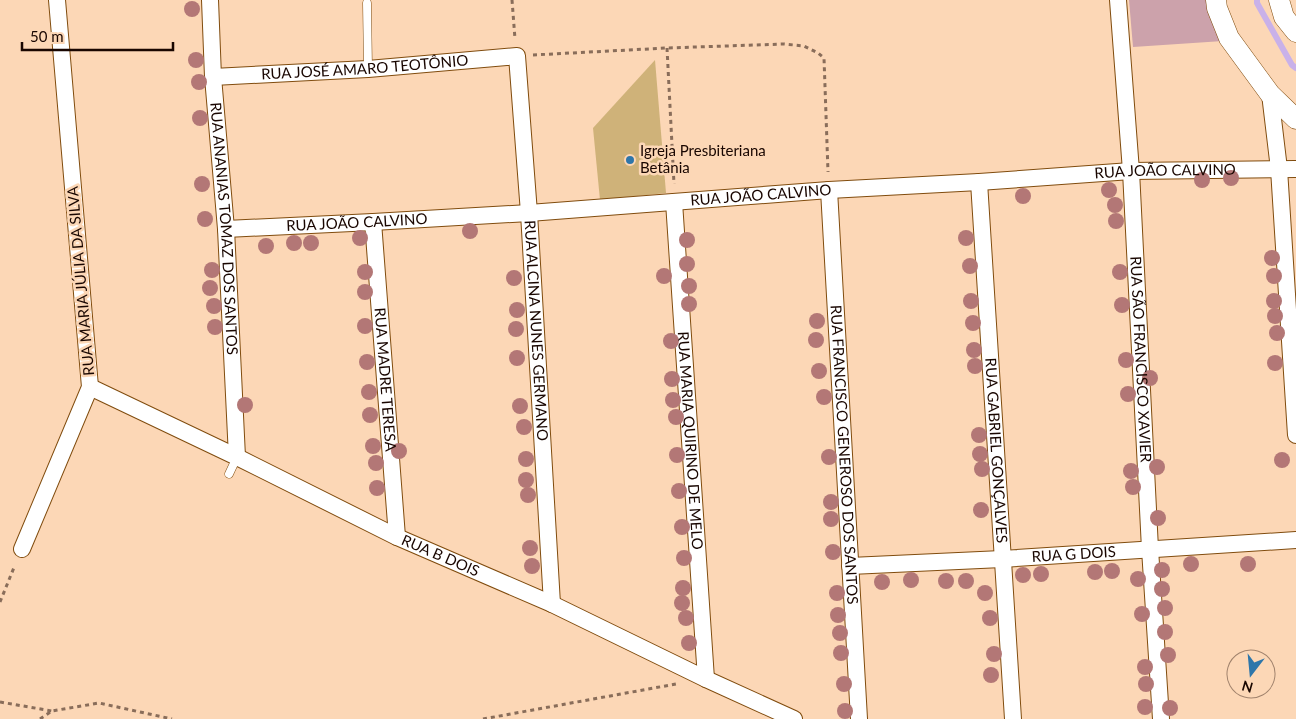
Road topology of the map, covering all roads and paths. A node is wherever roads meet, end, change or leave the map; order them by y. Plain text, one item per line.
1 (57, 0) edge
2 (210, 0) edge
3 (512, 0) edge
4 (1118, 0) edge
5 (1216, 0) edge
6 (1279, 0) edge
7 (367, 3) dead end
8 (1296, 32) edge
9 (667, 48) junction
10 (517, 56) junction
11 (368, 69) junction
12 (214, 77) junction
13 (1270, 94) junction
14 (1296, 118) edge
15 (1296, 168) edge
16 (1279, 169) junction
17 (1131, 171) junction
18 (979, 182) junction
19 (828, 190) junction
20 (674, 202) junction
21 (529, 213) junction
22 (374, 222) junction
23 (226, 229) junction
24 (90, 387) junction
25 (1296, 435) edge
26 (237, 457) junction
27 (229, 474) dead end
28 (397, 537) junction
29 (1296, 540) edge
30 (22, 549) joint
31 (1150, 549) junction
32 (1002, 559) junction
33 (850, 566) junction
34 (0, 602) edge
35 (552, 604) junction
36 (706, 679) junction
37 (0, 702) edge
38 (52, 711) junction
39 (40, 719) edge
40 (172, 719) edge
41 (483, 719) edge
42 (794, 719) edge
43 (858, 719) edge
44 (1013, 719) edge
45 (1161, 719) edge

1 - 24 street, RUA MARIA JÚLIA DA SILVA
2 - 12 street, RUA ANANIAS TOMAZ DOS SANTOS
3 - 10 path
4 - 17 street, RUA SÃO FRANCISCO XAVIER
5 - 13 street
6 - 8 street
7 - 11 lane
9 - 10 path
9 - 19 path
9 - 20 path
10 - 11 street, RUA JOSÉ AMARO TEOTÔNIO
10 - 21 street, RUA ALCINA NUNES GERMANO
11 - 12 street, RUA JOSÉ AMARO TEOTÔNIO
12 - 23 street, RUA ANANIAS TOMAZ DOS SANTOS
13 - 14 street
13 - 16 street
15 - 16 street, RUA JOÃO CALVINO
16 - 17 street, RUA JOÃO CALVINO
16 - 25 street
17 - 18 street, RUA JOÃO CALVINO
17 - 31 street, RUA SÃO FRANCISCO XAVIER
18 - 19 street, RUA JOÃO CALVINO
18 - 32 street, RUA GABRIEL GONÇALVES
19 - 20 street, RUA JOÃO CALVINO
19 - 33 street, RUA FRANCISCO GENEROSO DOS SANTOS
20 - 21 street, RUA JOÃO CALVINO
20 - 36 street, RUA MARIA QUIRINO DE MELO
21 - 22 street, RUA JOÃO CALVINO
21 - 35 street, RUA ALCINA NUNES GERMANO
22 - 23 street, RUA JOÃO CALVINO
22 - 28 street, RUA MADRE TERESA
23 - 26 street, RUA ANANIAS TOMAZ DOS SANTOS
24 - 26 street, RUA B DOIS
24 - 30 street, RUA MARIA JÚLIA DA SILVA
26 - 27 lane
26 - 28 street, RUA B DOIS
28 - 35 street, RUA B DOIS
29 - 31 street, RUA G DOIS
30 - 34 path
31 - 32 street, RUA G DOIS
31 - 45 street, RUA SÃO FRANCISCO XAVIER
32 - 33 street, RUA G DOIS
32 - 44 street, RUA GABRIEL GONÇALVES
33 - 43 street, RUA FRANCISCO GENEROSO DOS SANTOS
35 - 36 street, RUA B DOIS
36 - 41 path
36 - 42 street, RUA B DOIS
37 - 38 path
38 - 39 path
38 - 40 path

